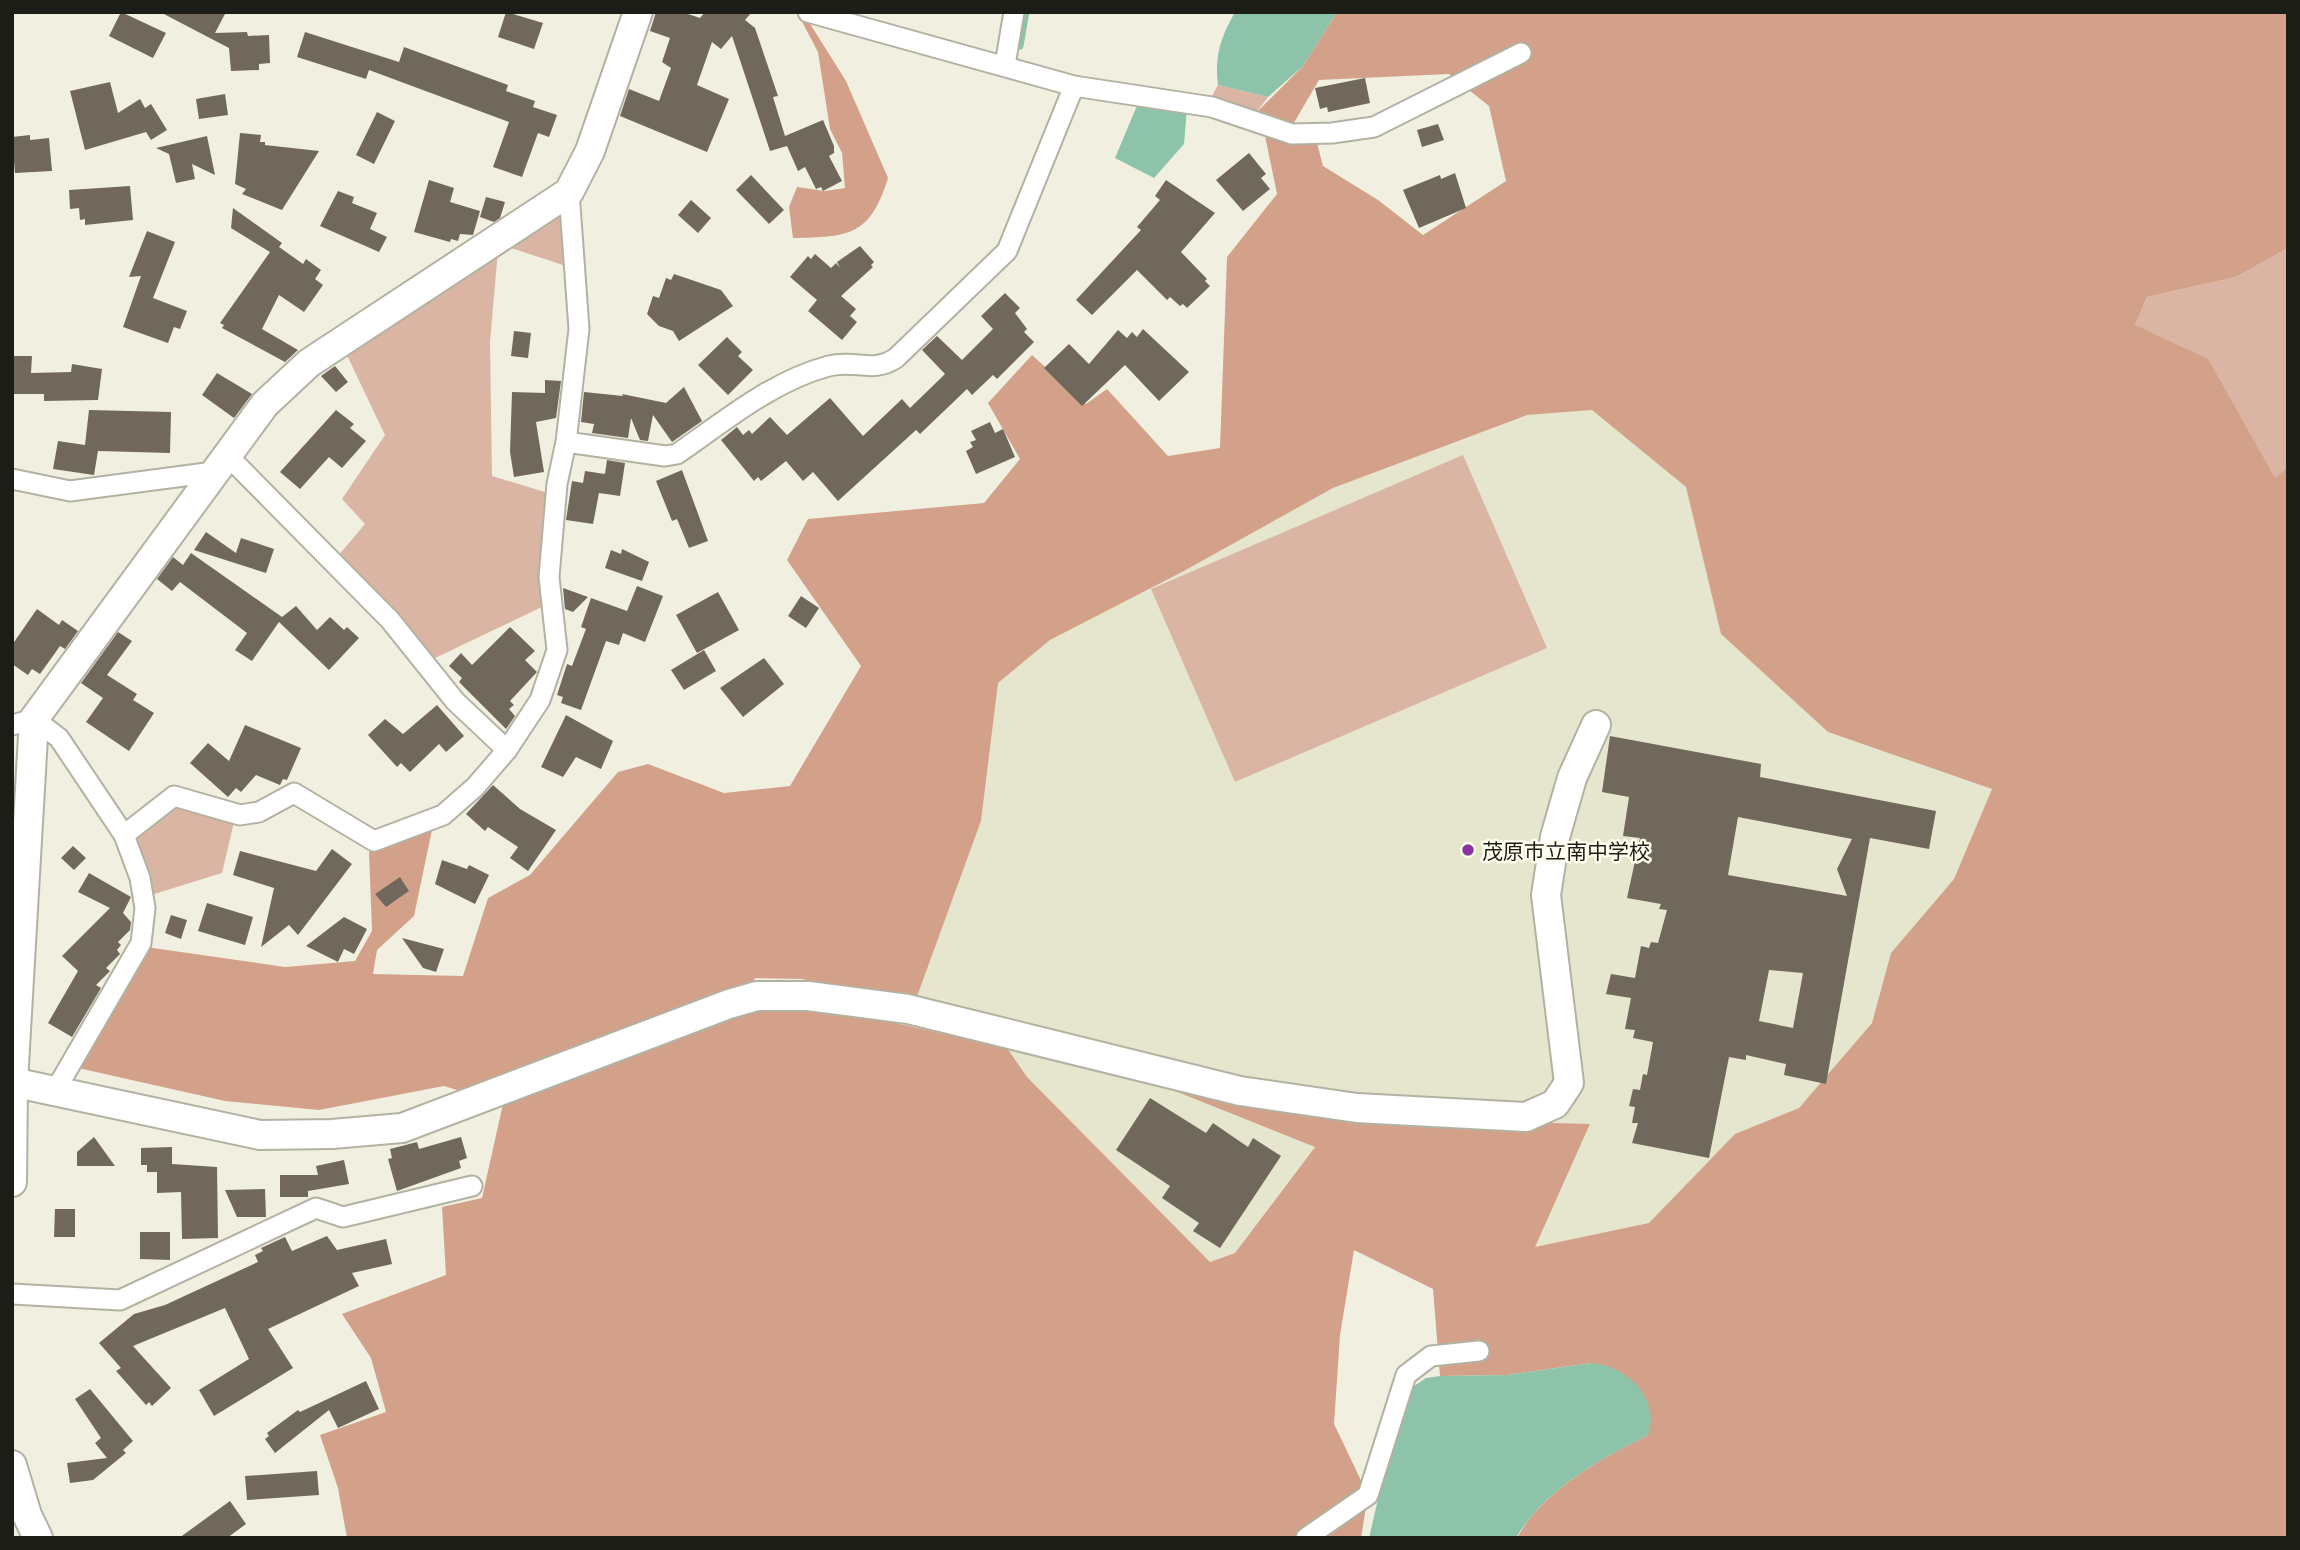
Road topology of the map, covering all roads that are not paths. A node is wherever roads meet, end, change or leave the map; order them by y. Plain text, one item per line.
1 (638, 12) edge
2 (808, 12) edge
3 (1014, 12) edge
4 (1521, 53) dead end
5 (1005, 65) junction
6 (1074, 86) junction
7 (569, 192) junction
8 (566, 442) junction
9 (221, 463) junction
10 (12, 479) edge
11 (23, 722) edge
12 (1596, 725) dead end
13 (507, 750) junction
14 (124, 835) junction
15 (13, 1082) edge
16 (55, 1091) junction
17 (12, 1181) edge
18 (472, 1186) dead end
19 (12, 1294) edge
20 (1479, 1351) dead end
21 (12, 1465) edge
22 (38, 1538) edge
23 (1306, 1538) edge

1 - 7 street
2 - 5 street
3 - 5 street
4 - 6 street
5 - 6 street
6 - 8 street
7 - 8 street
7 - 9 street
8 - 13 street
9 - 10 street
9 - 11 street
9 - 13 street
11 - 14 street
11 - 15 street
12 - 16 street
13 - 14 street
14 - 16 street
15 - 16 street
15 - 17 street
18 - 19 street
20 - 23 street
21 - 22 street

